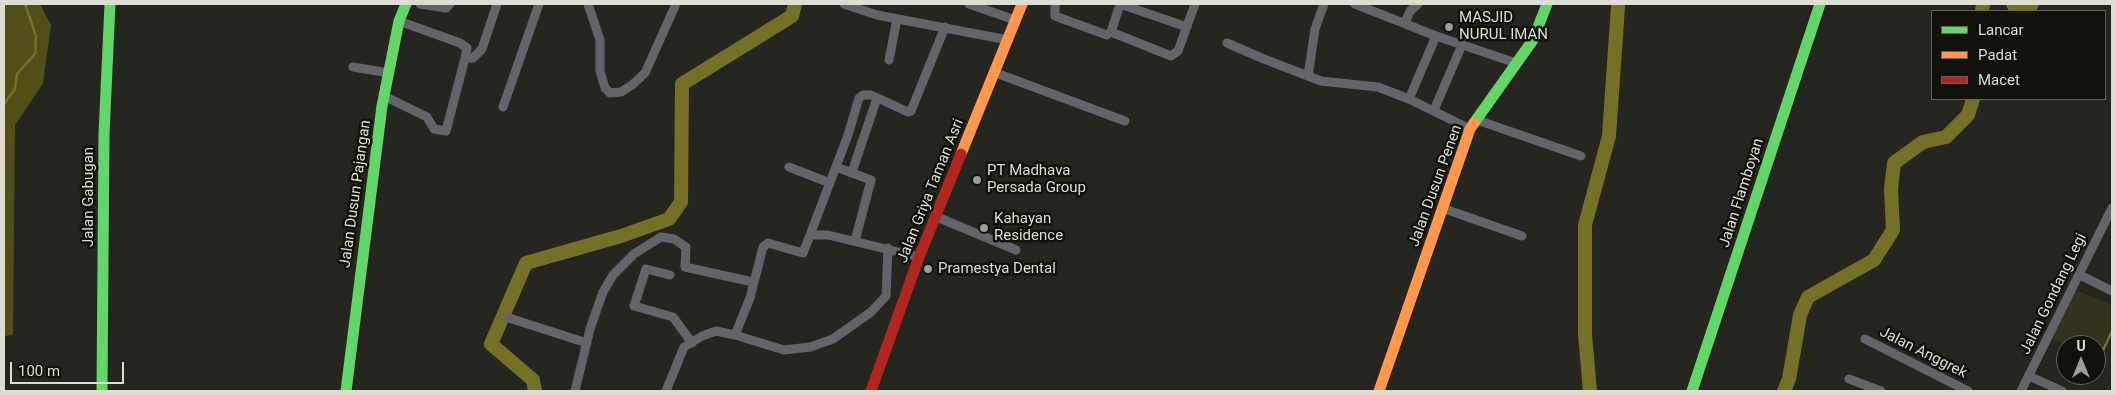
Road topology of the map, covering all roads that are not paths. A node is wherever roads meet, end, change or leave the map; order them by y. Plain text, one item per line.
1 (110, 4) edge
2 (406, 4) edge
3 (420, 4) edge
4 (450, 4) edge
5 (497, 4) edge
6 (539, 4) edge
7 (588, 4) edge
8 (676, 4) edge
9 (844, 4) edge
10 (969, 4) edge
11 (1022, 4) edge
12 (1055, 4) edge
13 (1120, 4) edge
14 (1195, 4) edge
15 (1324, 4) edge
16 (1355, 4) edge
17 (1418, 4) edge
18 (1547, 4) edge
19 (1820, 4) edge
20 (897, 19) junction
21 (1015, 20) junction
22 (399, 21) junction
23 (1405, 23) junction
24 (945, 27) junction
25 (1186, 27) junction
26 (1107, 35) dead end
27 (1436, 36) junction
28 (1008, 40) junction
29 (1227, 43) dead end
30 (1462, 45) junction
31 (465, 58) junction
32 (889, 60) dead end
33 (1516, 63) junction
34 (353, 67) dead end
35 (389, 73) junction
36 (996, 73) junction
37 (1308, 76) junction
38 (384, 96) junction
39 (877, 98) junction
40 (1409, 99) junction
41 (504, 107) dead end
42 (1434, 110) junction
43 (1125, 121) dead end
44 (1474, 124) junction
45 (1581, 156) dead end
46 (789, 166) dead end
47 (836, 166) junction
48 (852, 172) junction
49 (830, 183) junction
50 (1442, 208) junction
51 (2112, 208) edge
52 (937, 217) junction
53 (810, 235) junction
54 (1522, 236) dead end
55 (854, 242) junction
56 (888, 248) junction
57 (1016, 250) dead end
58 (919, 257) junction
59 (670, 275) dead end
60 (2080, 275) junction
61 (753, 282) junction
62 (2112, 291) edge
63 (509, 318) dead end
64 (735, 335) junction
65 (1865, 339) dead end
66 (587, 343) junction
67 (692, 343) junction
68 (2029, 376) junction
69 (1849, 379) dead end
70 (102, 391) edge
71 (346, 391) edge
72 (574, 391) edge
73 (666, 391) edge
74 (871, 391) edge
75 (1379, 391) edge
76 (1692, 391) edge
77 (1881, 391) edge
78 (1968, 391) edge
79 (2021, 391) edge
80 (2062, 391) edge

1 - 70 street, Jalan Gabugan
2 - 22 street, Jalan Dusun Pajangan
3 - 4 street
5 - 31 street
6 - 41 street
7 - 8 street
9 - 20 street
10 - 21 street
11 - 21 street, Jalan Griya Taman Asri
12 - 26 street
13 - 25 street
13 - 25 street
14 - 25 street
15 - 37 street
16 - 23 street
17 - 23 street
18 - 33 street, Jalan Dusun Penen
19 - 76 street, Jalan Flamboyan
20 - 24 street
20 - 32 street
21 - 28 street, Jalan Griya Taman Asri
22 - 31 street
22 - 35 street, Jalan Dusun Pajangan
23 - 27 street
24 - 28 street
24 - 39 street
27 - 30 street
27 - 40 street
28 - 36 street, Jalan Griya Taman Asri
29 - 37 street
30 - 33 street
30 - 42 street
31 - 38 street
33 - 44 street, Jalan Dusun Penen
34 - 35 street
35 - 38 street, Jalan Dusun Pajangan
36 - 43 street
36 - 52 street, Jalan Griya Taman Asri
37 - 40 street
38 - 71 street, Jalan Dusun Pajangan
39 - 47 street
39 - 48 street
40 - 42 street
42 - 44 street
44 - 45 street
44 - 50 street, Jalan Dusun Penen
46 - 49 street
47 - 48 street
47 - 49 street
48 - 55 street
49 - 53 street
50 - 54 street
50 - 75 street, Jalan Dusun Penen
51 - 60 street, Jalan Gondang Legi
52 - 57 street
52 - 58 street, Jalan Griya Taman Asri
53 - 55 street
53 - 61 street
55 - 56 street
56 - 58 street
56 - 64 street
58 - 74 street, Jalan Griya Taman Asri
59 - 67 street
60 - 62 street
60 - 68 street, Jalan Gondang Legi
61 - 64 street
61 - 66 street
63 - 66 street
64 - 67 street
65 - 78 street, Jalan Anggrek
66 - 72 street
67 - 73 street
68 - 79 street, Jalan Gondang Legi
68 - 80 street
69 - 77 street

